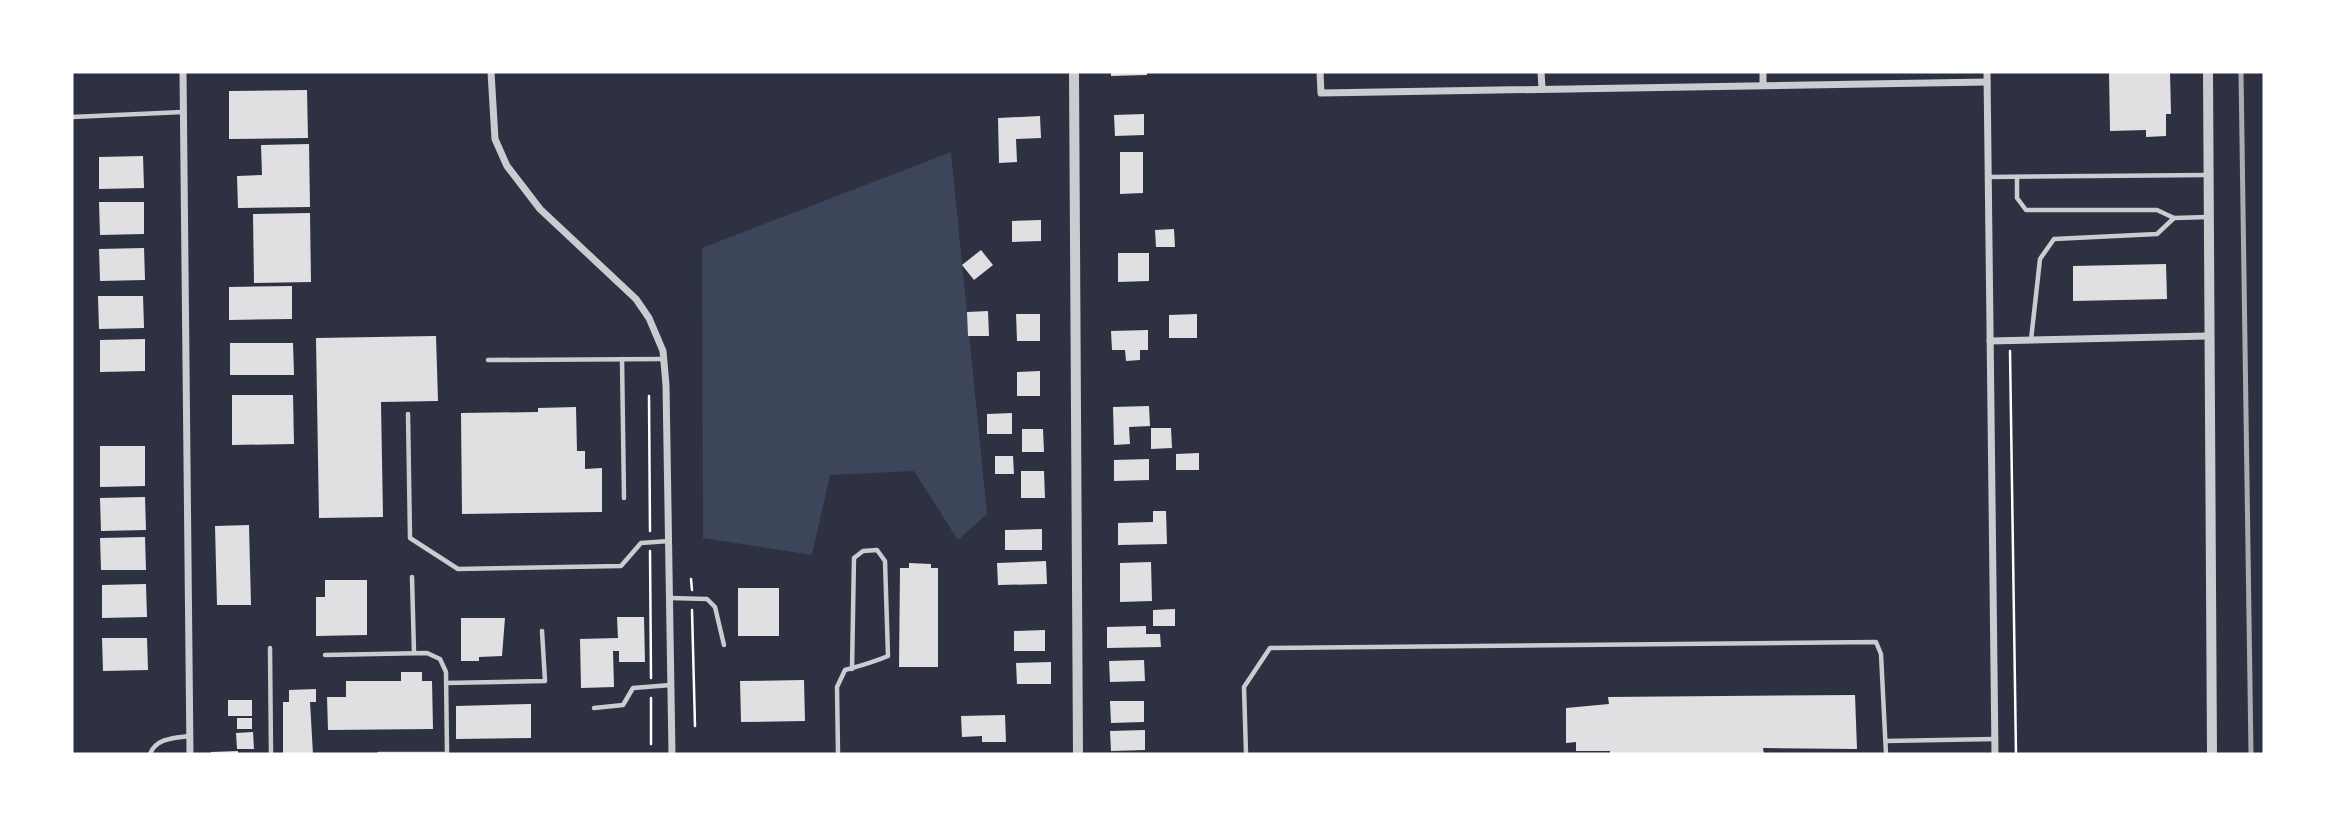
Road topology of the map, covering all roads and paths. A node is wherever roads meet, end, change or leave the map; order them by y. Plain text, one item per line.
1 (183, 72) edge
2 (491, 72) edge
3 (1074, 72) edge
4 (1320, 72) edge
5 (1541, 72) edge
6 (1763, 72) edge
7 (1987, 72) edge
8 (2208, 72) edge
9 (1987, 82) junction
10 (1763, 84) junction
11 (1542, 88) junction
12 (183, 112) junction
13 (72, 117) edge
14 (2209, 175) junction
15 (1988, 177) junction
16 (2017, 177) junction
17 (2209, 217) junction
18 (2174, 219) junction
19 (2208, 336) junction
20 (2009, 340) junction
21 (2031, 340) junction
22 (1990, 341) junction
23 (622, 359) junction
24 (664, 359) junction
25 (488, 360) dead end
26 (649, 396) dead end
27 (408, 414) dead end
28 (624, 498) dead end
29 (669, 541) junction
30 (650, 542) junction
31 (412, 577) dead end
32 (691, 579) dead end
33 (670, 598) junction
34 (692, 599) junction
35 (542, 631) dead end
36 (724, 646) dead end
37 (270, 648) dead end
38 (414, 653) junction
39 (325, 655) dead end
40 (852, 668) junction
41 (446, 683) junction
42 (672, 685) junction
43 (651, 687) junction
44 (594, 708) dead end
45 (695, 726) dead end
46 (190, 736) junction
47 (1995, 739) junction
48 (1886, 741) junction
49 (651, 744) dead end
50 (150, 754) edge
51 (190, 754) edge
52 (271, 754) edge
53 (379, 754) edge
54 (447, 754) edge
55 (672, 754) edge
56 (838, 754) edge
57 (1078, 754) edge
58 (1246, 754) edge
59 (1886, 754) edge
60 (1995, 754) edge
61 (2016, 754) edge
62 (2212, 754) edge

1 - 12 street
2 - 24 street
3 - 57 street
4 - 11 street
5 - 11 street
6 - 10 street
7 - 9 street
8 - 14 street
9 - 10 street
9 - 15 street
10 - 11 street
12 - 13 lane
12 - 46 street
14 - 16 lane
14 - 17 street
15 - 16 lane
15 - 22 street
16 - 18 lane
17 - 18 lane
17 - 19 street
18 - 21 lane
19 - 21 street
19 - 62 street
20 - 21 street
20 - 22 street
20 - 61 path
22 - 47 street
23 - 24 lane
23 - 25 lane
23 - 28 lane
24 - 29 street
26 - 30 path
27 - 30 lane
29 - 30 lane
29 - 33 street
30 - 43 path
31 - 38 lane
32 - 34 path
33 - 34 lane
33 - 42 street
34 - 36 lane
34 - 45 path
35 - 41 lane
37 - 52 lane
38 - 39 lane
38 - 41 lane
40 - 40 lane
40 - 56 lane
41 - 54 lane
42 - 43 lane
42 - 55 street
43 - 44 lane
43 - 49 path
46 - 50 lane
46 - 51 street
47 - 48 lane
47 - 60 street
48 - 58 lane
48 - 59 lane
53 - 54 lane

